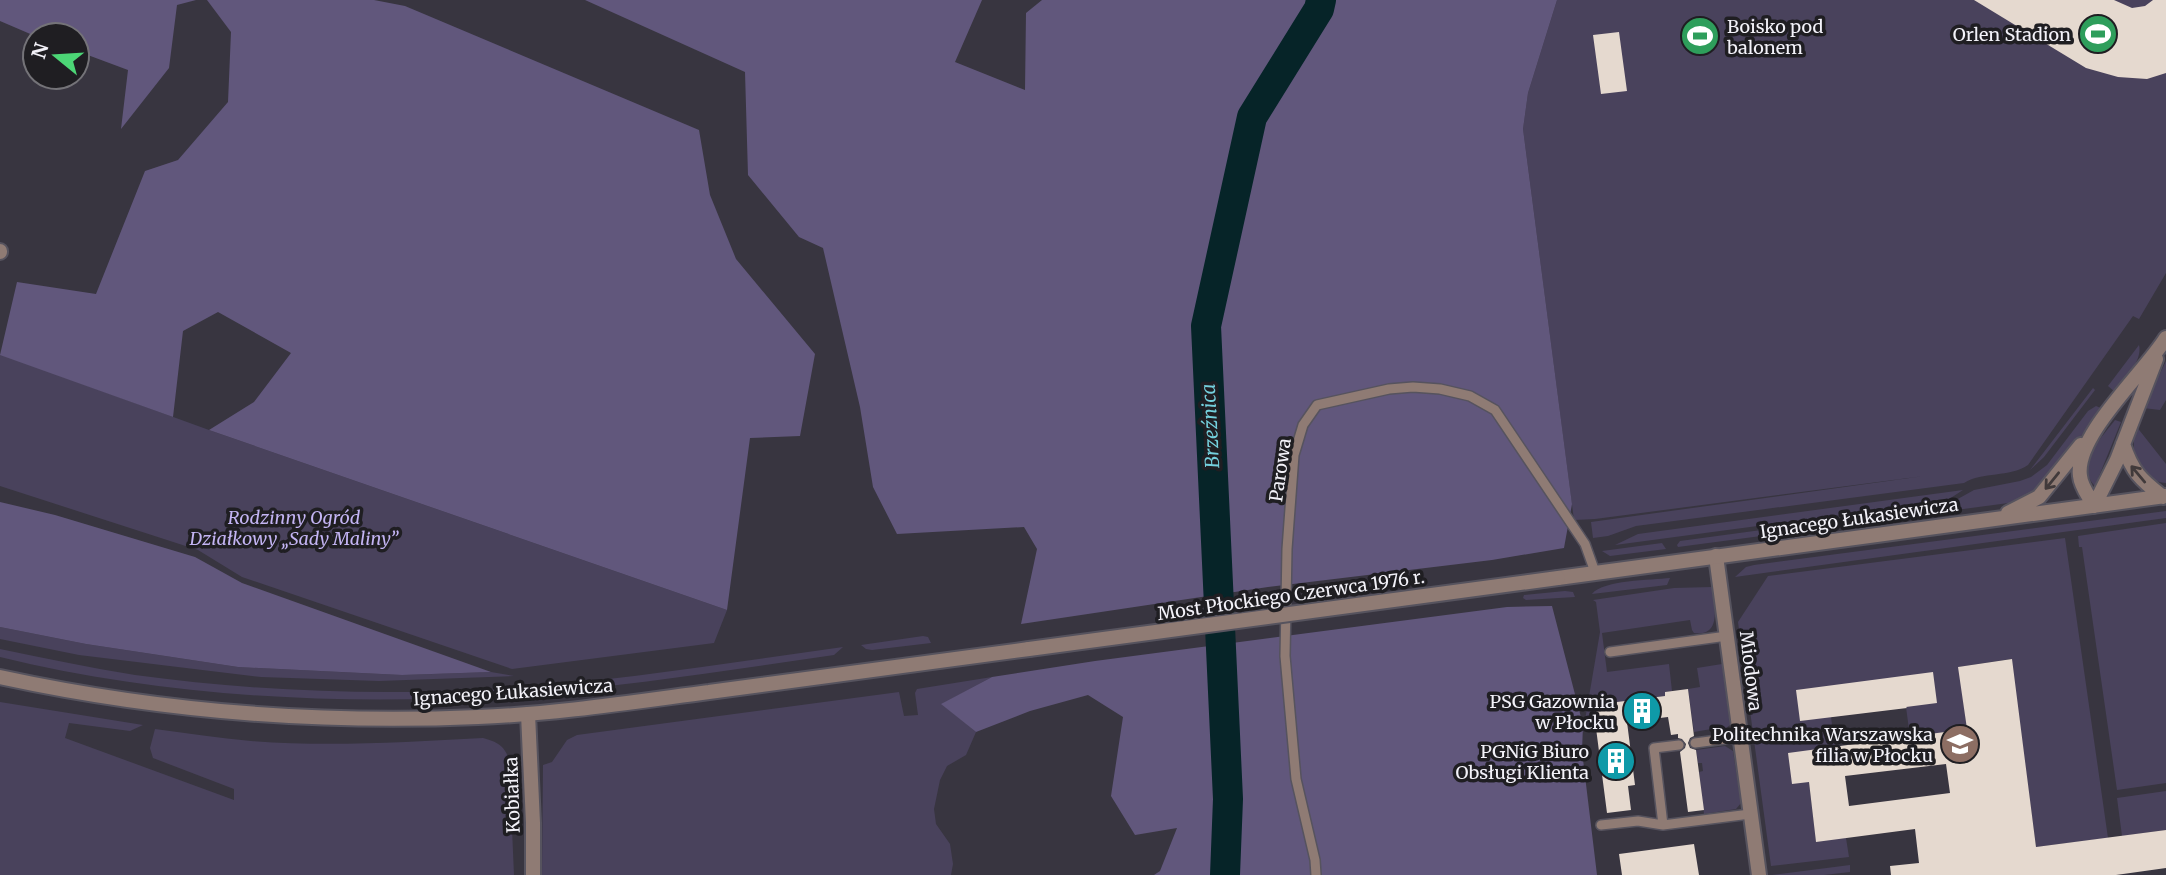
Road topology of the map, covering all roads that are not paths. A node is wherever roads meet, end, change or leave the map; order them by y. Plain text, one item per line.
1 (2164, 341) edge
2 (2110, 409) junction
3 (2123, 444) junction
4 (2165, 496) edge
5 (2094, 506) junction
6 (1997, 519) junction
7 (1716, 556) junction
8 (1595, 572) junction
9 (1558, 578) joint
10 (1727, 636) junction
11 (1029, 649) joint
12 (1610, 652) dead end
13 (0, 677) edge
14 (528, 714) junction
15 (1740, 737) junction
16 (1695, 743) dead end
17 (1679, 745) dead end
18 (1751, 814) junction
19 (1601, 825) dead end
20 (1663, 825) junction
21 (533, 875) edge
22 (1316, 875) edge
23 (1759, 875) edge

1 - 2 street
1 - 3 street
2 - 5 street
2 -> 6 street
4 -> 3 street
3 - 5 street
4 - 5 street, Ignacego Łukasiewicza
5 - 6 street, Ignacego Łukasiewicza
6 - 7 street, Ignacego Łukasiewicza
7 - 8 street, Ignacego Łukasiewicza
7 - 10 street, Miodowa
8 - 9 street, Ignacego Łukasiewicza
8 - 22 lane, Parowa
9 - 11 street, Most Płockiego Czerwca 1976 r., bridge
10 - 12 lane
10 - 15 street, Miodowa
11 - 14 street, Ignacego Łukasiewicza
13 - 14 street, Ignacego Łukasiewicza
14 - 21 street, Kobiałka
15 - 16 lane
15 - 18 street, Miodowa
17 - 20 lane
18 - 20 lane
18 - 23 street, Miodowa
19 - 20 lane

